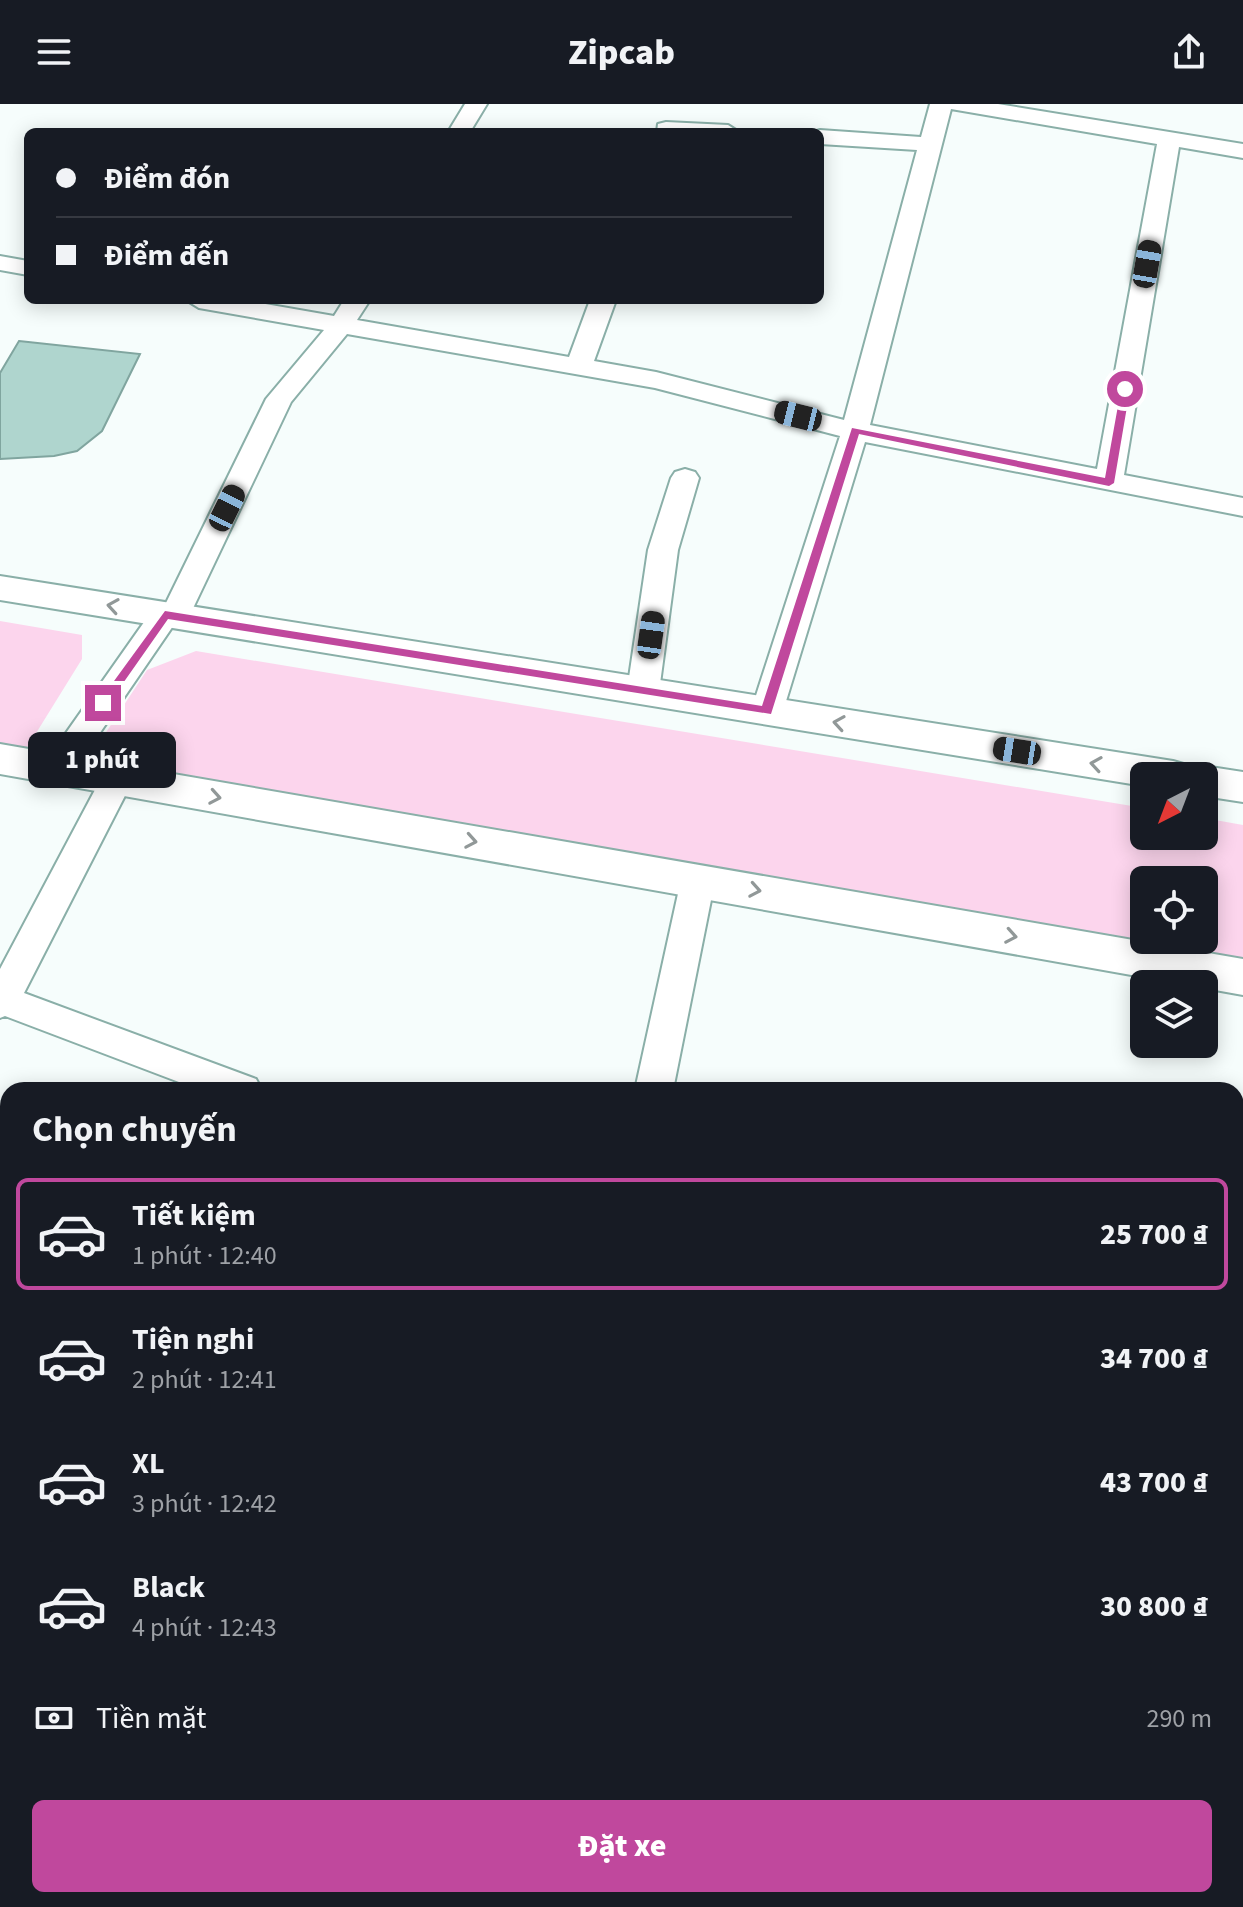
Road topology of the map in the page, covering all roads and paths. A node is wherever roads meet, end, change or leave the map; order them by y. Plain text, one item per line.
1 (476, 104) edge
2 (683, 104) edge
3 (941, 104) edge
4 (957, 104) edge
5 (461, 128) edge
6 (667, 128) edge
7 (824, 137) edge
8 (1169, 139) junction
9 (931, 144) junction
10 (1243, 151) edge
11 (0, 263) edge
12 (24, 267) edge
13 (249, 304) edge
14 (602, 304) edge
15 (349, 312) edge
16 (579, 366) junction
17 (855, 431) junction
18 (685, 478) dead end
19 (1109, 483) junction
20 (1243, 507) edge
21 (0, 588) edge
22 (170, 615) junction
23 (643, 691) junction
24 (767, 711) junction
25 (0, 759) edge
26 (58, 769) junction
27 (1130, 769) edge
28 (117, 780) junction
29 (1218, 783) edge
30 (1243, 787) edge
31 (698, 880) junction
32 (1243, 977) edge
33 (1, 1001) edge
34 (221, 1082) edge
35 (656, 1082) edge

1 - 5 street
2 - 6 street
3 - 9 street
4 - 8 street
7 - 9 street
8 - 10 street
8 - 19 street
9 - 17 street
11 - 12 street
13 - 15 street
14 - 16 street
15 - 16 street
15 - 22 street
16 - 17 street
17 - 19 street
17 - 24 street
18 - 23 street
19 - 20 street
22 -> 21 street
22 - 23 street
22 - 26 street
23 - 24 street
27 -> 24 street
25 - 26 street
26 - 28 street
28 -> 31 street
28 - 33 street
29 - 30 street
31 -> 32 street
31 - 35 street
33 - 34 street

